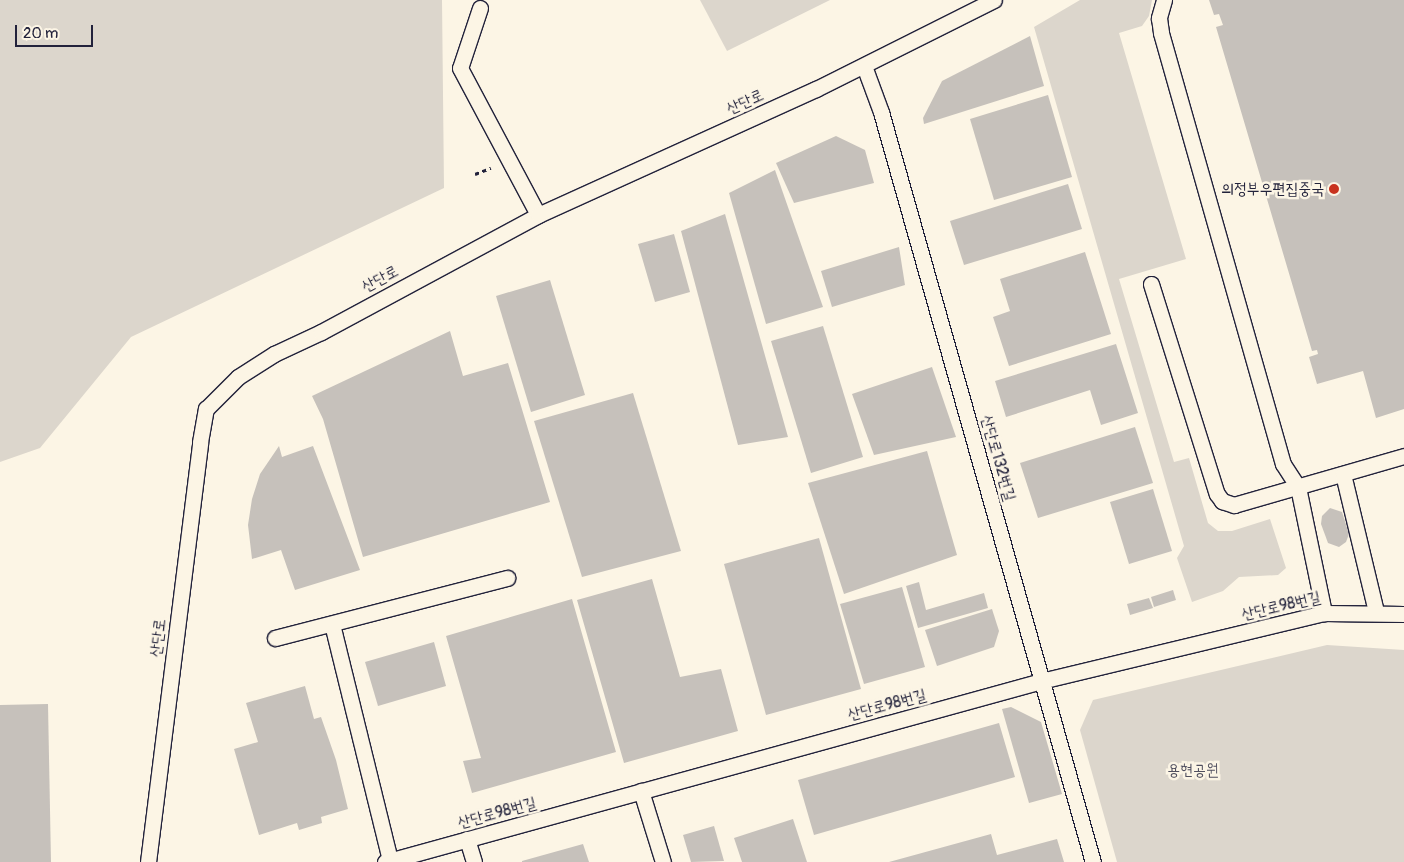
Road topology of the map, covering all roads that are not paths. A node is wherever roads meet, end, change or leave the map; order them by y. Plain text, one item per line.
1 (994, 0) edge
2 (1164, 0) edge
3 (480, 8) dead end
4 (864, 66) junction
5 (538, 215) junction
6 (1151, 284) dead end
7 (1404, 456) edge
8 (1343, 474) junction
9 (1298, 487) junction
10 (507, 578) dead end
11 (1376, 611) junction
12 (1324, 612) junction
13 (1404, 614) edge
14 (332, 624) junction
15 (275, 638) dead end
16 (1041, 681) junction
17 (641, 791) junction
18 (467, 839) junction
19 (387, 861) edge
20 (148, 862) edge
21 (474, 862) edge
22 (663, 862) edge
23 (1092, 862) edge

1 - 4 lane, 산단로
2 - 9 lane
3 - 5 lane
4 - 5 lane, 산단로
4 - 16 lane, 산단로132번길
5 - 20 lane, 산단로
6 - 9 lane
7 - 8 lane
8 - 9 lane
8 - 11 lane
9 - 12 lane
10 - 14 lane
11 - 12 lane, 산단로98번길
11 - 13 lane, 산단로98번길
12 - 16 lane, 산단로98번길
14 - 15 lane
14 - 19 lane
16 - 17 lane, 산단로98번길
16 - 23 lane, 산단로132번길
17 - 18 lane, 산단로98번길
17 - 22 lane
18 - 19 lane, 산단로98번길
18 - 21 lane

